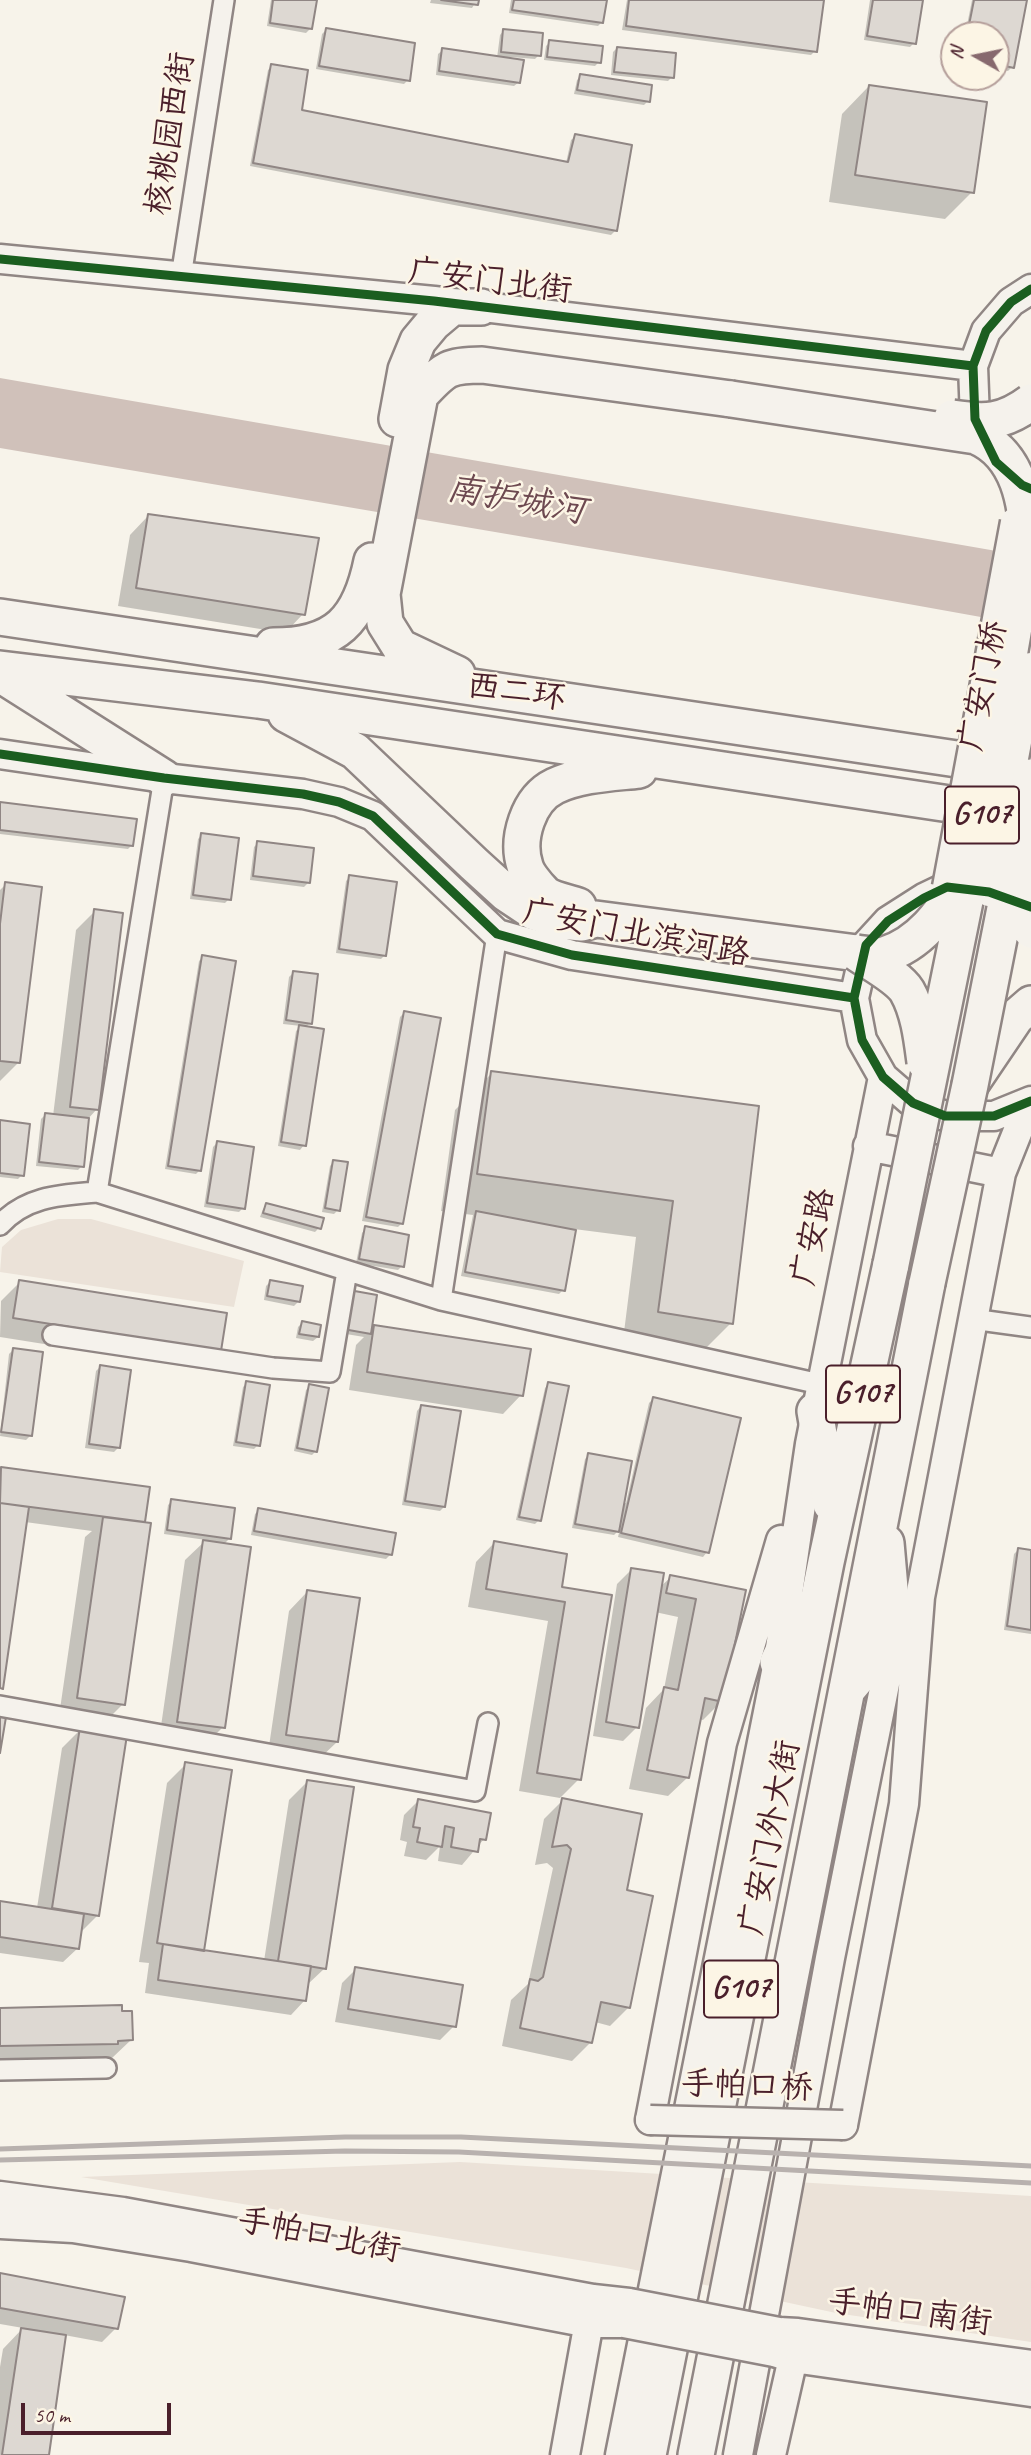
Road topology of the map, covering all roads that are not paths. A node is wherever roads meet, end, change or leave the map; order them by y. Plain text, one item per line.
1 (224, 0) edge
2 (0, 259) edge
3 (181, 277) junction
4 (1031, 289) edge
5 (481, 307) junction
6 (973, 366) junction
7 (409, 389) junction
8 (732, 393) junction
9 (1031, 402) edge
10 (1026, 487) edge
11 (382, 550) junction
12 (0, 617) edge
13 (185, 646) junction
14 (1031, 667) edge
15 (0, 671) edge
16 (559, 699) junction
17 (257, 700) junction
18 (0, 754) edge
19 (688, 764) junction
20 (1031, 770) edge
21 (1031, 777) edge
22 (164, 778) junction
23 (1031, 816) edge
24 (1014, 868) junction
25 (969, 882) junction
26 (1031, 907) edge
27 (596, 919) junction
28 (1031, 930) edge
29 (497, 934) junction
30 (857, 953) junction
31 (854, 998) junction
32 (1031, 1004) edge
33 (883, 1077) junction
34 (928, 1082) junction
35 (970, 1085) junction
36 (1030, 1102) edge
37 (869, 1146) junction
38 (1001, 1173) junction
39 (97, 1192) junction
40 (0, 1225) edge
41 (891, 1264) joint
42 (347, 1271) junction
43 (927, 1283) joint
44 (441, 1300) junction
45 (972, 1319) junction
46 (1031, 1328) edge
47 (52, 1335) dead end
48 (815, 1413) junction
49 (883, 1503) junction
50 (834, 1523) junction
51 (826, 1562) junction
52 (920, 1597) junction
53 (894, 1634) junction
54 (778, 1662) junction
55 (845, 1693) junction
56 (0, 1706) edge
57 (488, 1723) dead end
58 (106, 2068) dead end
59 (0, 2070) edge
60 (0, 2196) edge
61 (0, 2224) edge
62 (591, 2311) junction
63 (782, 2348) junction
64 (1031, 2365) edge
65 (1031, 2392) edge
66 (565, 2455) edge
67 (620, 2455) edge
68 (648, 2455) edge
69 (696, 2455) edge
70 (738, 2455) edge
71 (771, 2455) edge

1 - 3 street, 核桃园西街
2 - 3 street, 广安门北街
3 - 5 street, 广安门北街
4 - 6 street, 广安门桥
5 - 6 street, 广安门北街
5 - 7 highway
6 - 10 street, 广安门桥
7 - 8 highway
7 - 11 highway
8 - 9 highway, bridge
8 - 25 highway, 广安门桥 / G107, bridge
10 - 25 street, 广安门桥, bridge
11 - 13 highway
11 - 16 highway
12 - 13 highway, 西二环
13 - 16 highway, 西二环
14 - 25 street, 广安门桥, bridge
15 - 17 highway, 西二环
15 - 22 highway
16 - 20 highway, 西二环
17 - 19 highway, 西二环
17 - 27 highway
18 - 22 street, 广安门北滨河路
19 - 23 highway, 西二环
19 - 27 highway
21 - 24 highway, 广安门桥 / G107, bridge
22 - 29 street, 广安门北滨河路
22 - 39 street
24 - 28 highway, bridge
24 - 35 highway, 广安门桥 / G107, bridge
25 - 26 street
25 - 30 highway, bridge
25 - 31 street
25 - 34 highway, 广安门桥 / G107, bridge
27 - 30 highway
29 - 31 street, 广安门北滨河路
29 - 44 street
30 - 34 highway, bridge
31 - 33 street
32 - 35 highway
33 - 36 street
33 - 37 street, 广安路
34 - 41 highway, 广安门桥 / G107, bridge
35 - 43 highway, 广安门桥 / G107, bridge
36 - 38 street
37 - 38 street
37 - 48 street, 广安路
38 - 45 street
39 - 40 street
39 - 42 street
41 - 50 highway, 广安门外大街 / G107
42 - 44 street
42 - 47 street
43 - 49 highway, 广安门外大街 / G107
44 - 48 street
45 - 46 street
45 - 52 street
48 - 50 highway
48 - 52 street, 手帕口桥, bridge
48 - 54 street, 广安门外大街
49 - 53 highway
49 - 55 highway, 广安门外大街 / G107
50 - 51 highway, 广安门外大街 / G107
51 - 54 highway
51 - 68 highway, 广安门外大街 / G107
52 - 53 street
53 - 55 highway
53 - 70 street
54 - 67 street, 广安门外大街
55 - 69 highway, 广安门外大街 / G107
56 - 57 street
58 - 59 street
60 - 62 street, 手帕口北街
61 - 62 street, 手帕口北街
62 - 63 street, 手帕口北街, bridge
62 - 66 street
63 - 64 street, 手帕口南街
63 - 65 street, 手帕口南街
63 - 71 street

